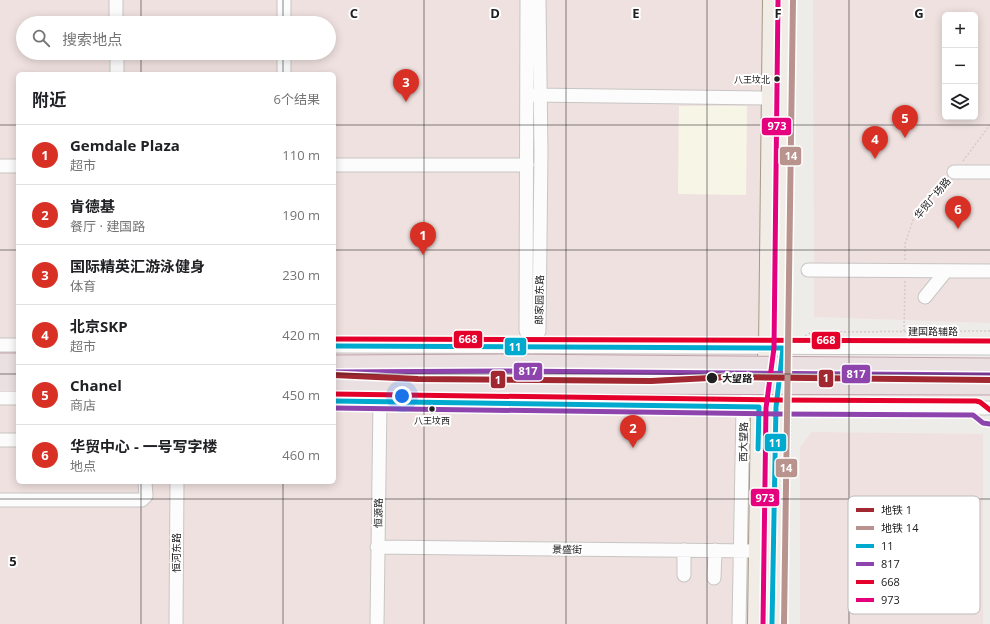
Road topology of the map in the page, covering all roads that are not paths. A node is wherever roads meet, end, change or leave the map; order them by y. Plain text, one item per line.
1 (116, 0) edge
2 (284, 0) edge
3 (528, 0) edge
4 (539, 0) edge
5 (771, 0) edge
6 (786, 0) edge
7 (116, 16) edge
8 (284, 16) edge
9 (117, 60) edge
10 (284, 60) edge
11 (117, 72) edge
12 (284, 72) edge
13 (527, 95) junction
14 (540, 96) junction
15 (770, 98) junction
16 (336, 165) edge
17 (527, 165) junction
18 (0, 166) edge
19 (16, 166) edge
20 (954, 172) road end
21 (990, 172) edge
22 (808, 270) dead end
23 (946, 271) junction
24 (990, 271) edge
25 (925, 297) dead end
26 (336, 346) edge
27 (532, 347) junction
28 (766, 348) junction
29 (783, 348) junction
30 (854, 348) junction
31 (990, 348) edge
32 (0, 363) edge
33 (16, 363) edge
34 (336, 365) edge
35 (990, 368) edge
36 (0, 382) edge
37 (16, 382) edge
38 (336, 383) edge
39 (990, 386) edge
40 (0, 398) edge
41 (16, 398) edge
42 (336, 401) edge
43 (380, 401) junction
44 (751, 407) junction
45 (784, 407) junction
46 (853, 408) junction
47 (976, 408) junction
48 (990, 408) edge
49 (990, 417) edge
50 (0, 440) edge
51 (16, 440) edge
52 (145, 484) edge
53 (177, 484) edge
54 (0, 500) edge
55 (378, 547) junction
56 (684, 550) junction
57 (715, 550) junction
58 (749, 550) junction
59 (684, 576) dead end
60 (714, 578) dead end
61 (176, 624) edge
62 (377, 624) edge
63 (740, 624) edge
64 (756, 624) edge
65 (772, 624) edge

1 - 7 street
2 - 8 street
3 - 13 street, 郎家园东路
4 - 14 street, 郎家园东路
5 - 15 main road
6 - 29 main road
9 - 11 street
10 - 12 street
13 - 14 street
13 - 17 street, 郎家园东路
14 - 15 street
14 - 27 street, 郎家园东路
15 - 28 main road
16 - 17 street
17 - 27 street, 郎家园东路
18 - 19 street
20 - 21 street
22 - 23 street
23 - 24 street
23 - 25 street
26 - 27 street
27 - 28 street
28 - 29 street
28 - 44 main road, 西大望路
29 - 30 street
29 - 45 main road
30 - 31 street
30 - 46 street
32 - 33 highway
34 - 35 highway, bridge
36 - 37 highway
38 - 39 highway, bridge
40 - 41 street
42 - 43 street
43 - 44 street
43 - 55 street, 恒源路
44 - 45 street
44 - 58 main road, 西大望路
45 - 46 street
45 - 65 main road
46 - 47 street
47 - 48 street
47 - 49 street
50 - 51 street
52 - 54 street
53 - 61 street, 恒河东路
55 - 56 street, 景盛街
55 - 62 street, 恒源路
56 - 57 street, 景盛街
56 - 59 street
57 - 58 street, 景盛街
57 - 60 street
58 - 63 street, 西大望路
58 - 64 main road, 西大望路

